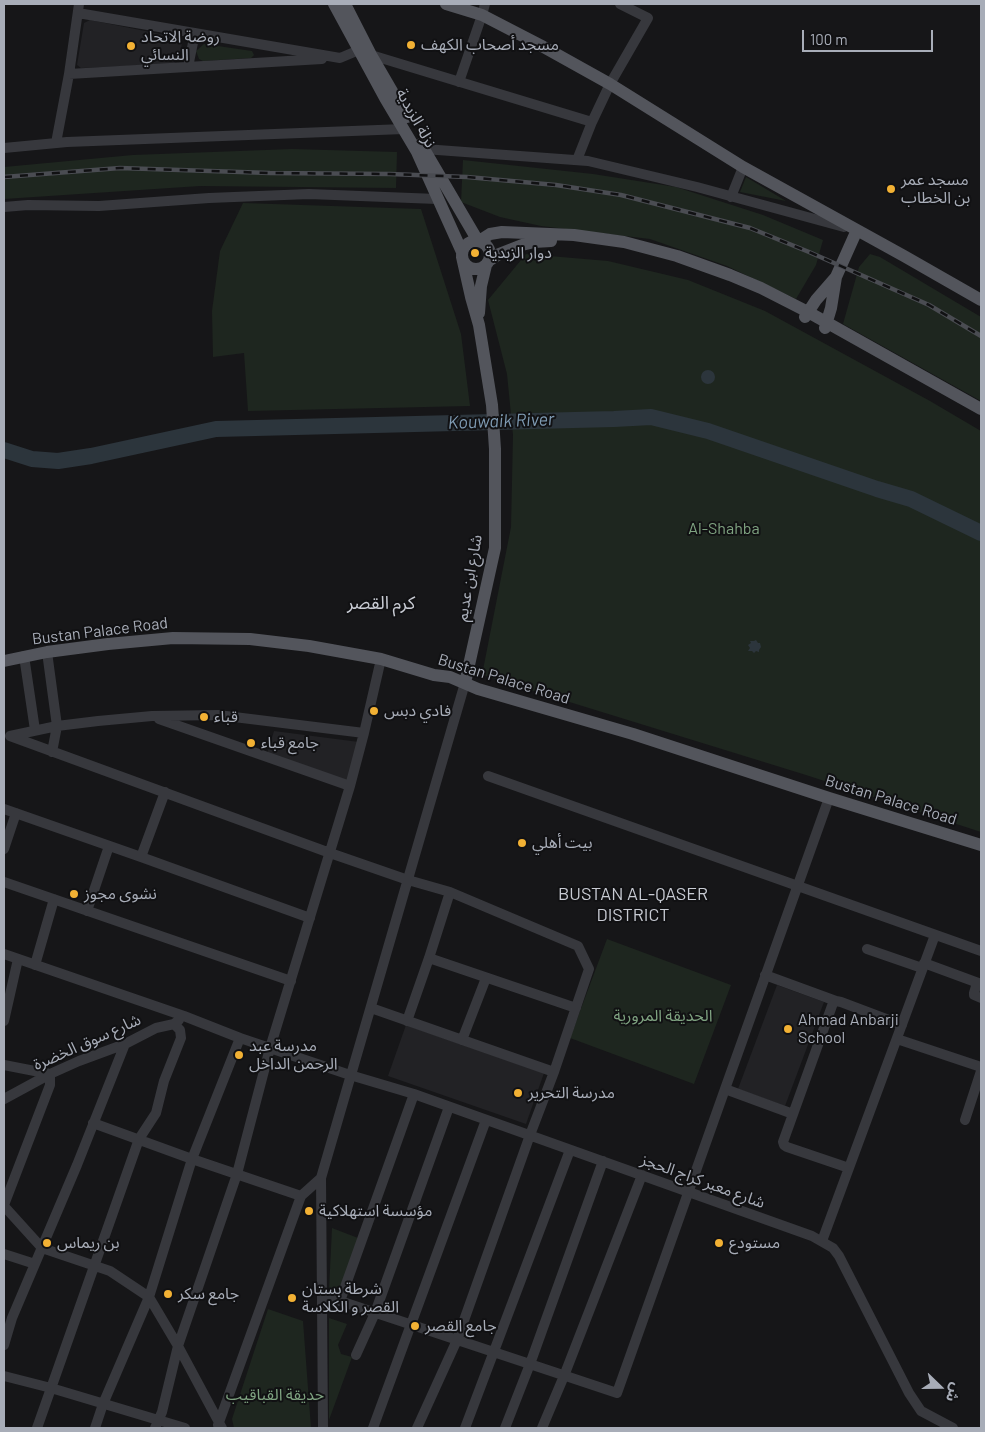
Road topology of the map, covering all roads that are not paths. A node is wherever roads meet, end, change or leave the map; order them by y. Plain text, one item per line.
1 (334, 4) edge
2 (345, 4) edge
3 (446, 4) edge
4 (620, 4) edge
5 (79, 8) edge
6 (484, 9) edge
7 (195, 33) junction
8 (359, 50) junction
9 (371, 55) junction
10 (340, 58) junction
11 (188, 67) junction
12 (69, 74) junction
13 (459, 82) junction
14 (610, 84) junction
15 (592, 122) junction
16 (404, 129) junction
17 (56, 143) junction
18 (4, 148) edge
19 (424, 149) junction
20 (577, 160) junction
21 (743, 167) junction
22 (731, 196) junction
23 (437, 199) junction
24 (4, 207) edge
25 (857, 230) junction
26 (479, 241) junction
27 (462, 254) junction
28 (488, 263) junction
29 (836, 277) junction
30 (981, 300) edge
31 (807, 315) junction
32 (826, 325) junction
33 (479, 326) junction
34 (981, 408) edge
35 (981, 415) edge
36 (47, 652) junction
37 (24, 656) junction
38 (381, 659) junction
39 (4, 661) edge
40 (465, 683) junction
41 (152, 716) junction
42 (57, 726) junction
43 (35, 730) junction
44 (364, 733) junction
45 (7, 737) edge
46 (52, 752) junction
47 (488, 776) dead end
48 (350, 786) junction
49 (165, 792) junction
50 (830, 798) junction
51 (4, 809) edge
52 (16, 813) junction
53 (981, 845) edge
54 (109, 846) junction
55 (4, 849) edge
56 (330, 854) junction
57 (141, 857) junction
58 (408, 880) junction
59 (4, 882) edge
60 (797, 886) junction
61 (450, 892) junction
62 (54, 900) junction
63 (87, 911) junction
64 (310, 918) junction
65 (935, 935) junction
66 (867, 948) dead end
67 (981, 951) edge
68 (4, 954) edge
69 (429, 958) junction
70 (18, 959) junction
71 (34, 965) junction
72 (923, 966) junction
73 (765, 975) junction
74 (486, 978) junction
75 (291, 981) junction
76 (979, 984) edge
77 (981, 998) edge
78 (836, 1001) junction
79 (371, 1008) junction
80 (576, 1008) junction
81 (184, 1016) junction
82 (4, 1021) edge
83 (407, 1021) junction
84 (174, 1024) junction
85 (902, 1025) junction
86 (240, 1038) junction
87 (897, 1039) junction
88 (462, 1040) junction
89 (125, 1044) junction
90 (270, 1048) junction
91 (4, 1065) edge
92 (981, 1067) edge
93 (981, 1071) edge
94 (554, 1072) junction
95 (50, 1074) junction
96 (350, 1075) junction
97 (725, 1088) junction
98 (414, 1094) junction
99 (4, 1100) edge
100 (449, 1107) junction
101 (793, 1114) junction
102 (486, 1120) junction
103 (965, 1120) dead end
104 (94, 1122) junction
105 (530, 1135) junction
106 (139, 1139) junction
107 (570, 1150) junction
108 (192, 1159) junction
109 (604, 1162) junction
110 (849, 1168) junction
111 (237, 1174) junction
112 (642, 1175) junction
113 (321, 1178) junction
114 (688, 1192) junction
115 (301, 1196) junction
116 (4, 1205) edge
117 (822, 1241) junction
118 (42, 1248) junction
119 (4, 1254) edge
120 (35, 1264) junction
121 (94, 1266) junction
122 (322, 1295) junction
123 (149, 1297) junction
124 (340, 1301) junction
125 (374, 1313) junction
126 (8, 1318) edge
127 (410, 1324) junction
128 (457, 1340) junction
129 (4, 1345) edge
130 (178, 1346) junction
131 (494, 1352) junction
132 (356, 1355) dead end
133 (530, 1364) junction
134 (4, 1376) edge
135 (564, 1376) junction
136 (51, 1388) junction
137 (103, 1404) junction
138 (157, 1424) edge
139 (219, 1426) edge
140 (38, 1428) edge
141 (95, 1428) edge
142 (185, 1428) edge
143 (323, 1428) edge
144 (373, 1428) edge
145 (417, 1428) edge
146 (465, 1428) edge
147 (505, 1428) edge
148 (542, 1428) edge
149 (953, 1428) edge

1 - 8 main road, نزلة الزبدية
2 - 9 main road, نزلة الزبدية
3 - 6 main road
4 - 14 street
5 - 7 street
5 - 12 street
6 - 13 street
6 - 14 main road
7 - 10 street
7 - 11 street
8 - 10 street
8 - 16 main road, نزلة الزبدية
9 - 13 street
9 - 19 main road, نزلة الزبدية
10 - 11 street
11 - 12 street
12 - 17 street
13 - 15 street
14 - 15 street
14 - 21 main road
15 - 20 street
16 - 17 street
16 - 23 main road, نزلة الزبدية
17 - 18 street
19 - 20 street
19 - 26 main road, نزلة الزبدية
20 - 22 street
21 - 22 street
21 - 25 main road
22 - 25 street
23 - 24 street
23 - 27 main road, نزلة الزبدية
25 - 29 main road
25 - 30 main road
26 - 27 main road
26 - 28 main road
26 - 31 main road
27 - 28 main road
27 - 33 main road, نزلة الزبدية
28 - 31 main road
28 - 33 main road
29 - 31 main road
29 - 32 main road
31 - 32 main road
32 - 34 main road
32 - 35 main road
33 - 40 main road, شارع ابن عديم
36 - 37 main road, Bustan Palace Road
36 - 38 main road, Bustan Palace Road
36 - 42 street
37 - 39 main road, Bustan Palace Road
37 - 43 street
38 - 40 main road, Bustan Palace Road
38 - 44 street
40 - 50 main road, Bustan Palace Road
40 - 58 street
41 - 42 street
41 - 44 street
41 - 48 street
42 - 43 street
42 - 46 street
43 - 45 street
44 - 48 street
45 - 46 street
46 - 49 street
47 - 60 street
48 - 56 street
49 - 56 street
49 - 57 street
50 - 53 main road, Bustan Palace Road
50 - 60 street
51 - 52 street
52 - 54 street
52 - 55 street
54 - 57 street
54 - 63 street
56 - 58 street
56 - 64 street
57 - 64 street
58 - 61 street
58 - 79 street
59 - 62 street
60 - 65 street
60 - 73 street
61 - 69 street
61 - 80 street
62 - 63 street
62 - 71 street
63 - 75 street
64 - 75 street
65 - 67 street
65 - 72 street
66 - 72 street
68 - 70 street, شارع معبر كراج الحجز
69 - 74 street
69 - 83 street
70 - 71 street, شارع معبر كراج الحجز
70 - 82 street
71 - 81 street, شارع معبر كراج الحجز
72 - 76 street
72 - 85 street
73 - 78 street
73 - 97 street
74 - 80 street
74 - 88 street
75 - 90 street
76 - 77 street
78 - 85 street
78 - 101 street
79 - 83 street
79 - 96 street
80 - 94 street
81 - 84 street, شارع سوق الخضرة
81 - 86 street, شارع معبر كراج الحجز
83 - 88 street
84 - 89 street, شارع سوق الخضرة
84 - 106 street
85 - 87 street
86 - 90 street, شارع معبر كراج الحجز
86 - 108 street
87 - 92 street
87 - 110 street
88 - 94 street
89 - 95 street, شارع سوق الخضرة
89 - 104 street
90 - 96 street, شارع معبر كراج الحجز
90 - 111 street
91 - 95 street
93 - 103 street
94 - 105 street
95 - 99 street, شارع سوق الخضرة
95 - 116 street
96 - 98 street, شارع معبر كراج الحجز
96 - 113 street
97 - 101 street
97 - 114 street
98 - 100 street, شارع معبر كراج الحجز
98 - 124 street
100 - 102 street, شارع معبر كراج الحجز
100 - 125 street
101 - 110 street
102 - 105 street, شارع معبر كراج الحجز
102 - 127 street
104 - 106 street
104 - 118 street
105 - 107 street, شارع معبر كراج الحجز
105 - 128 street
106 - 108 street
106 - 121 street
107 - 109 street, شارع معبر كراج الحجز
107 - 131 street
108 - 111 street
108 - 123 street
109 - 112 street, شارع معبر كراج الحجز
109 - 133 street
110 - 117 street
111 - 115 street
111 - 130 street
112 - 114 street, شارع معبر كراج الحجز
112 - 135 street
113 - 115 street
113 - 122 street
114 - 117 street, شارع معبر كراج الحجز
114 - 135 street
115 - 139 street
116 - 118 street
117 - 149 street, شارع معبر كراج الحجز
118 - 120 street
118 - 121 street
119 - 120 street
120 - 126 street
121 - 123 street
121 - 136 street
122 - 124 street
122 - 143 street
123 - 130 street
123 - 137 street
124 - 125 street
125 - 127 street
125 - 132 street
126 - 129 street
127 - 128 street
127 - 144 street
128 - 131 street
128 - 145 street
130 - 138 street
130 - 139 street
131 - 133 street
131 - 146 street
133 - 135 street
133 - 147 street
134 - 136 street
135 - 148 street
136 - 137 street
136 - 140 street
137 - 138 street
137 - 141 street
138 - 142 street

